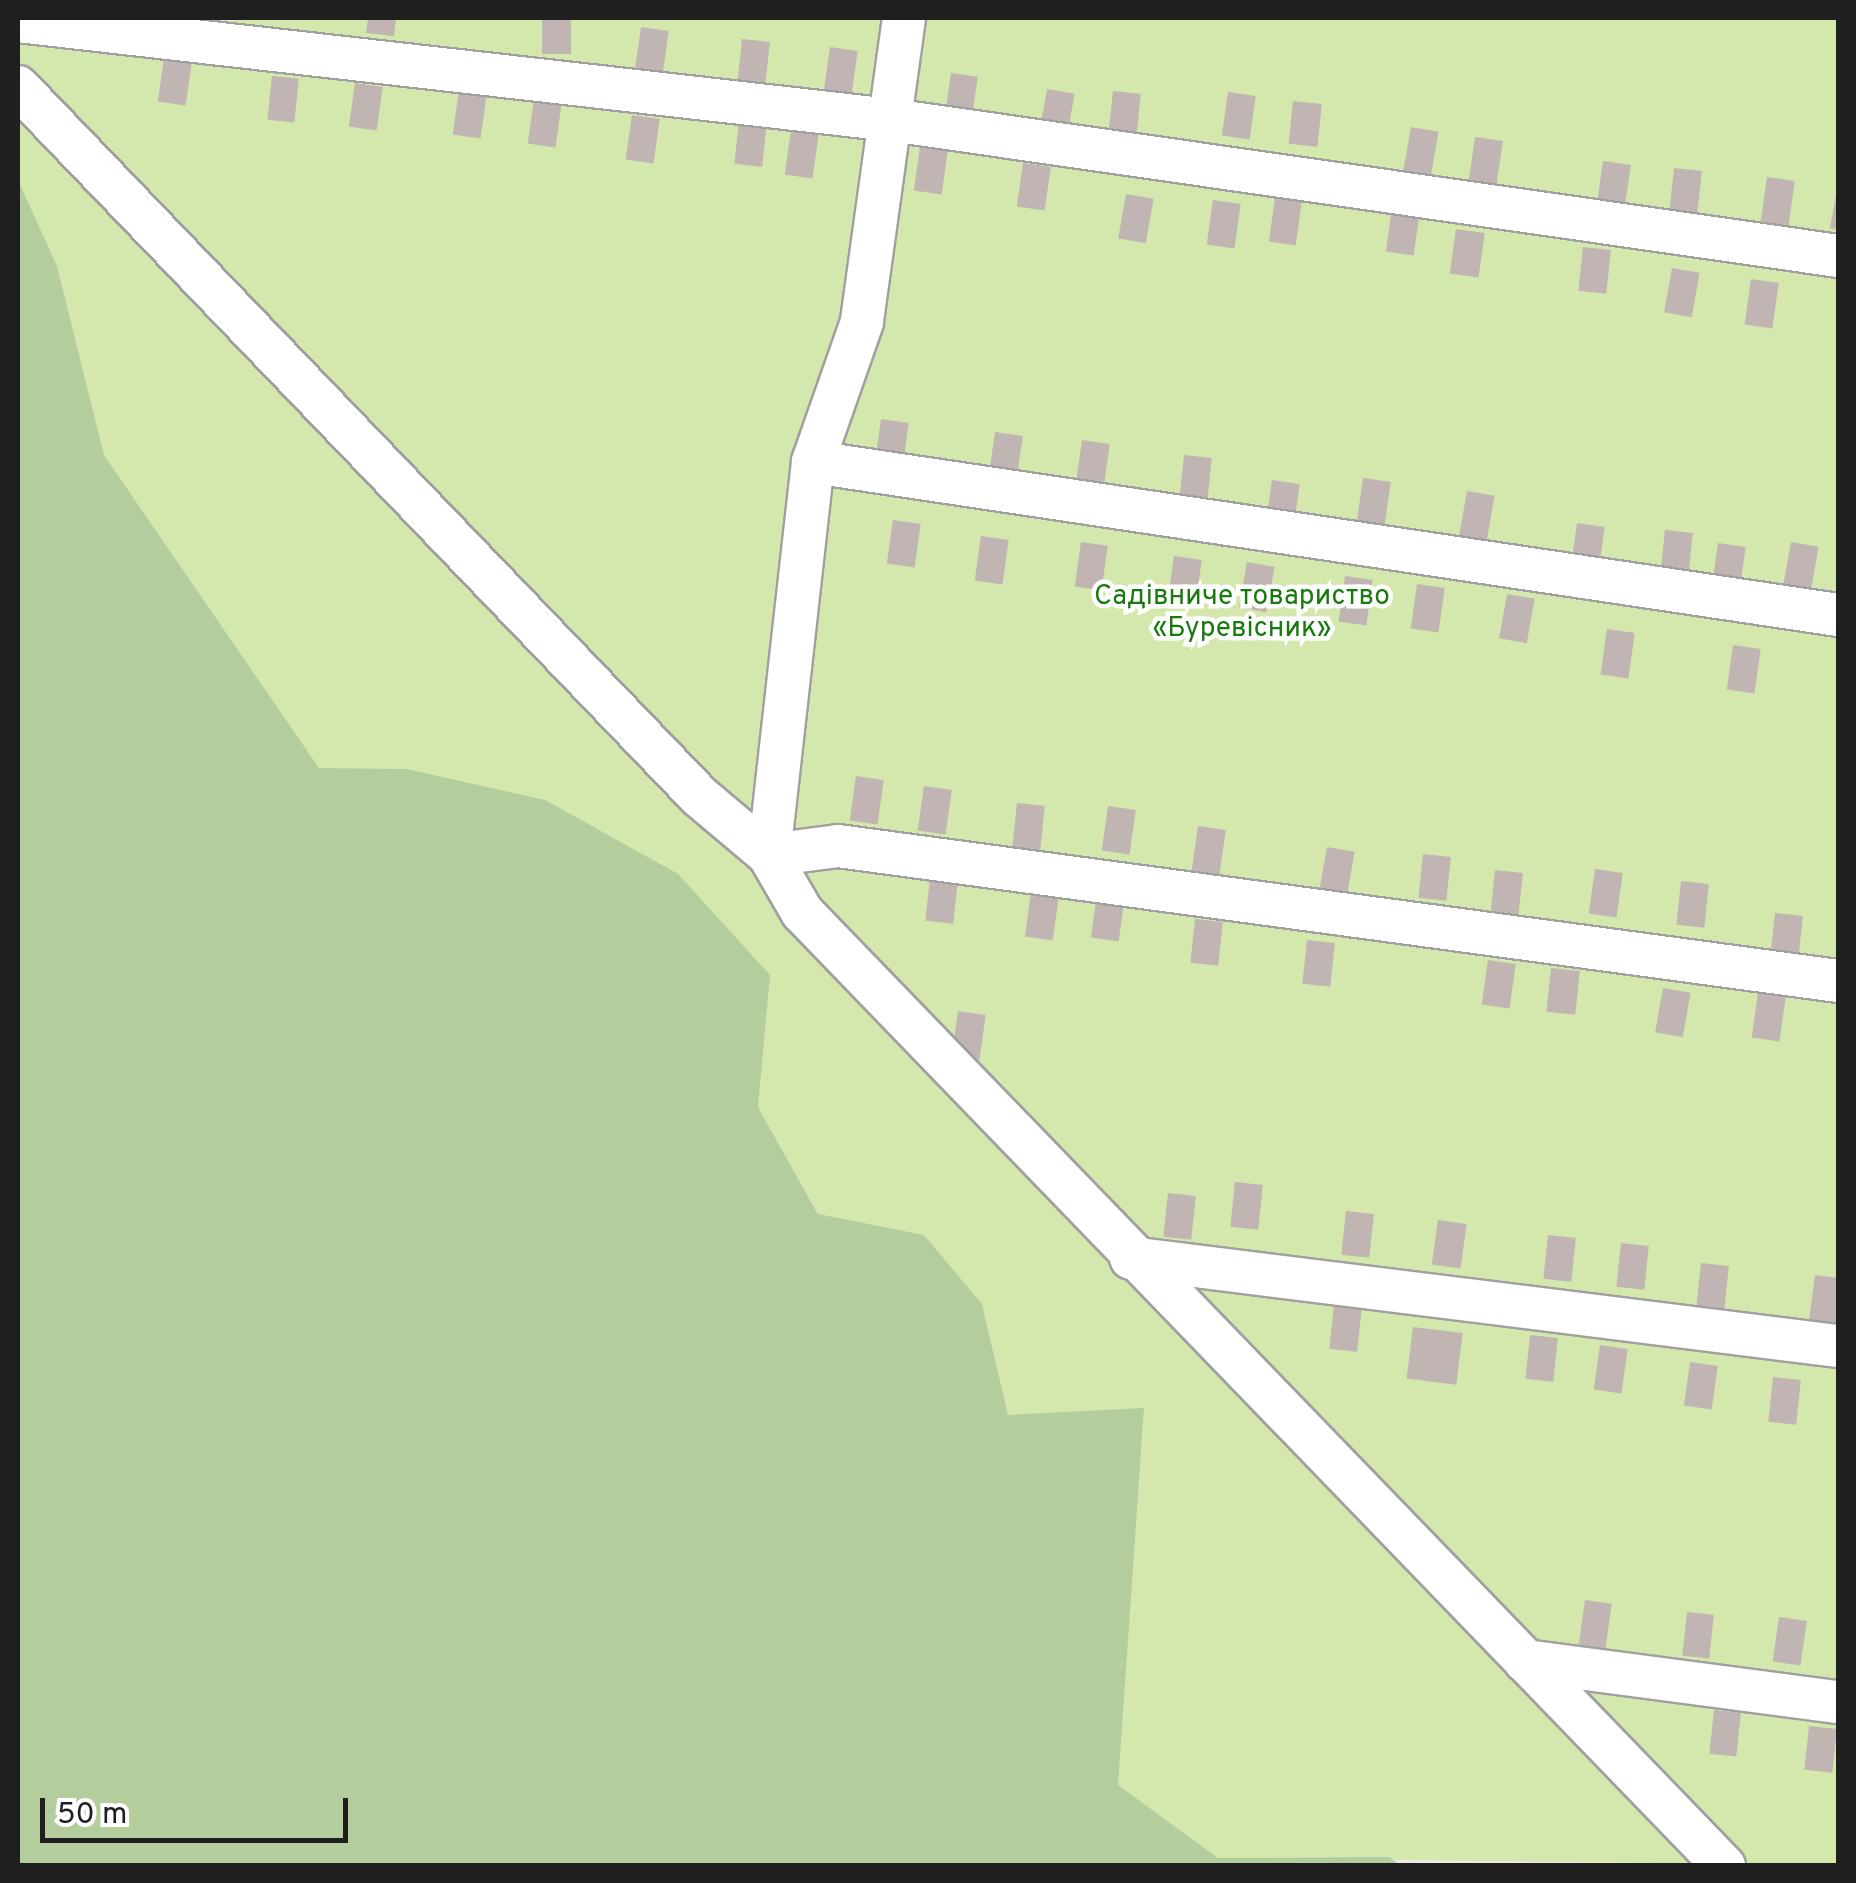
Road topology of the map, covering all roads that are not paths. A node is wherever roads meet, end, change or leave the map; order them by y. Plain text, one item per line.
1 (904, 18) edge
2 (18, 21) edge
3 (18, 88) edge
4 (891, 120) junction
5 (1838, 256) edge
6 (813, 462) junction
7 (1838, 615) edge
8 (769, 855) junction
9 (1838, 981) edge
10 (1131, 1258) junction
11 (1838, 1346) edge
12 (1525, 1662) junction
13 (1838, 1702) edge
14 (1724, 1866) edge

1 - 4 street
2 - 4 street
3 - 8 street
4 - 5 street
4 - 6 street
6 - 7 street
6 - 8 street
8 - 9 street
8 - 10 street
10 - 11 street
10 - 12 street
12 - 13 street
12 - 14 street

